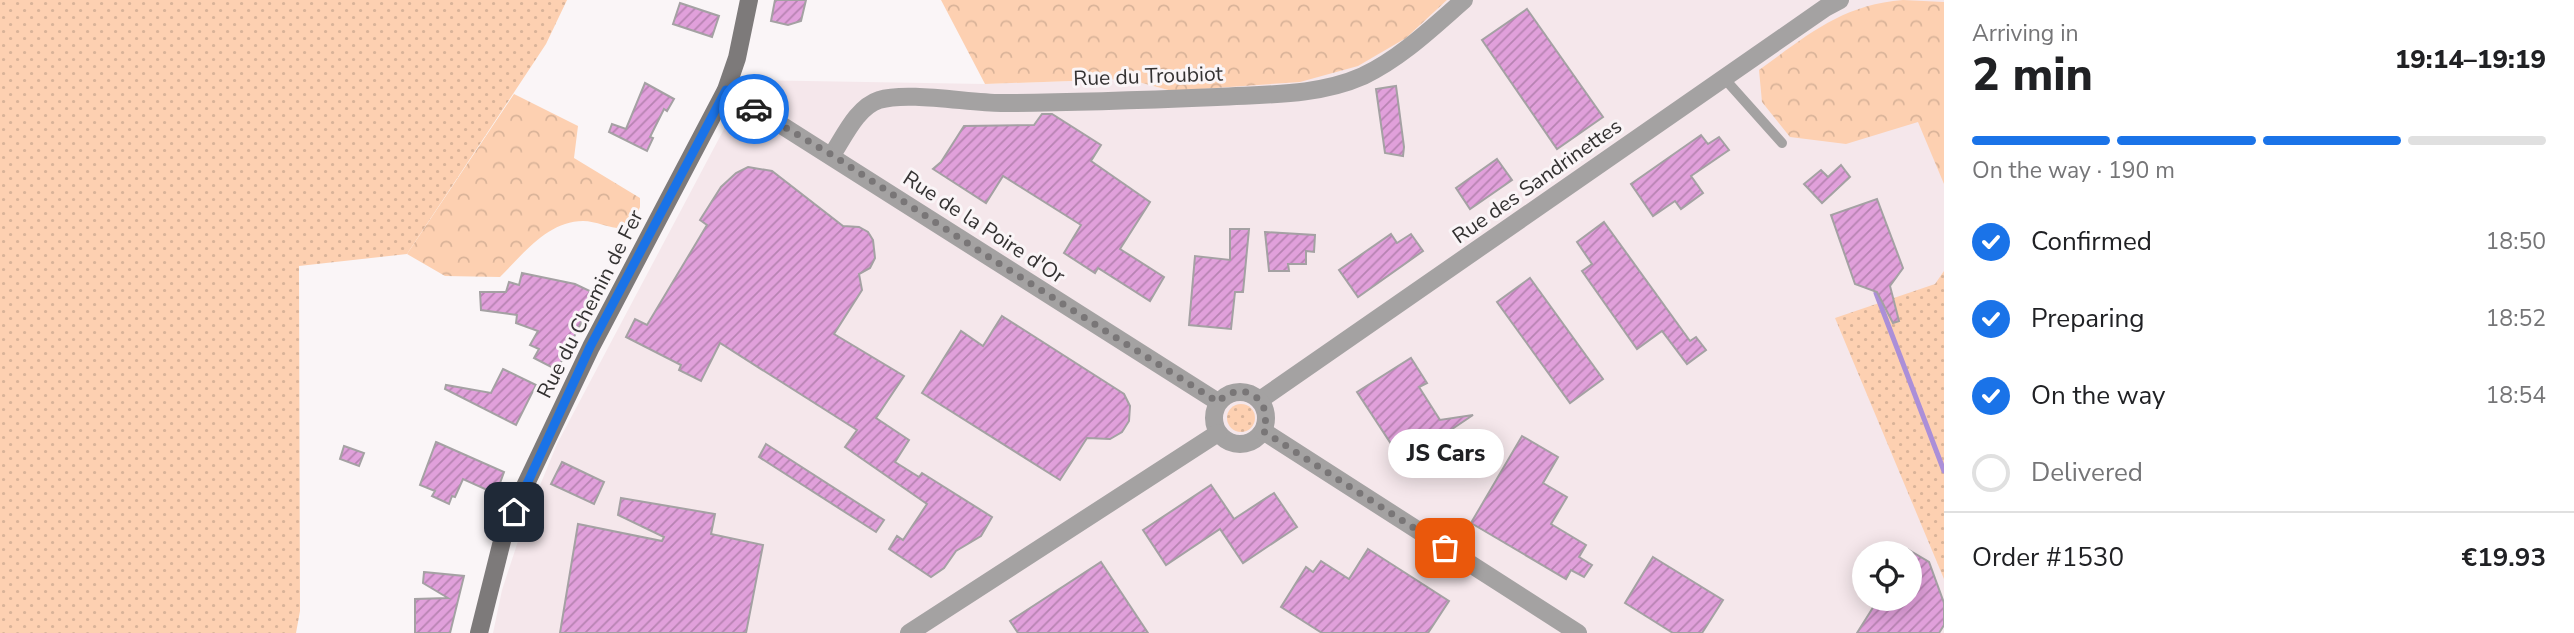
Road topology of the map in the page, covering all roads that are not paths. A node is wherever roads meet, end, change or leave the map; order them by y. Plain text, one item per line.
1 (749, 0) edge
2 (1464, 0) edge
3 (1840, 0) edge
4 (1723, 77) junction
5 (726, 90) junction
6 (1782, 143) dead end
7 (832, 155) junction
8 (1260, 400) junction
9 (1218, 402) junction
10 (1263, 431) junction
11 (1218, 433) junction
12 (479, 633) edge
13 (909, 633) edge
14 (1578, 633) edge

1 - 5 main road, Rue du Chemin de Fer
2 - 7 street, Rue du Troubiot
3 - 4 street, Rue des Sandrinettes
4 - 6 lane
4 - 8 street, Rue des Sandrinettes
5 - 7 street, Rue de la Poire d'Or
5 - 12 main road, Rue du Chemin de Fer
7 - 9 street, Rue de la Poire d'Or
8 - 9 street
8 - 10 street
9 - 11 street
10 - 11 street
10 - 14 street
11 - 13 street

